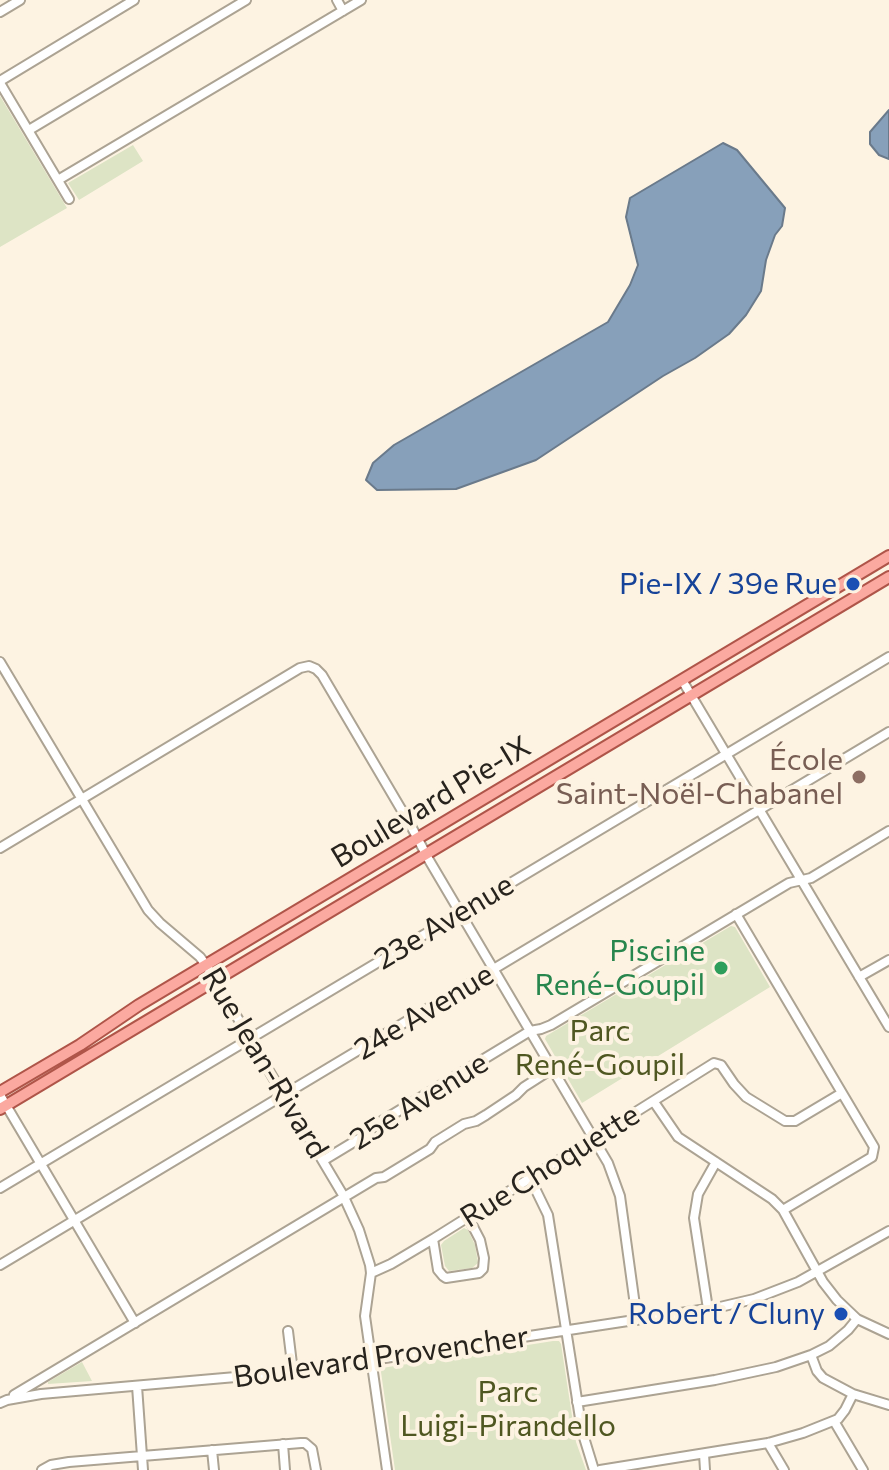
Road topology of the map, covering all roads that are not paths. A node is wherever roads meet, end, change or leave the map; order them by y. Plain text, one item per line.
1 (20, 0) edge
2 (134, 0) edge
3 (246, 0) edge
4 (337, 0) edge
5 (361, 0) edge
6 (343, 11) junction
7 (0, 12) edge
8 (0, 82) edge
9 (29, 130) junction
10 (58, 180) junction
11 (69, 199) dead end
12 (889, 556) edge
13 (889, 577) edge
14 (889, 657) edge
15 (0, 662) edge
16 (682, 680) junction
17 (691, 695) junction
18 (889, 732) edge
19 (725, 754) junction
20 (82, 799) junction
21 (760, 811) junction
22 (889, 831) edge
23 (418, 838) junction
24 (0, 848) edge
25 (425, 854) junction
26 (800, 880) junction
27 (459, 913) junction
28 (736, 914) junction
29 (889, 960) edge
30 (206, 965) junction
31 (494, 970) junction
32 (859, 977) junction
33 (215, 980) junction
34 (889, 1027) edge
35 (530, 1031) junction
36 (250, 1039) junction
37 (552, 1069) junction
38 (842, 1093) junction
39 (284, 1096) junction
40 (2, 1100) edge
41 (654, 1102) junction
42 (594, 1138) junction
43 (324, 1160) junction
44 (716, 1162) junction
45 (40, 1164) junction
46 (530, 1178) junction
47 (0, 1188) edge
48 (345, 1198) junction
49 (783, 1210) junction
50 (468, 1217) junction
51 (74, 1221) junction
52 (888, 1235) edge
53 (433, 1239) junction
54 (0, 1265) edge
55 (818, 1272) junction
56 (371, 1273) junction
57 (708, 1309) junction
58 (857, 1319) junction
59 (637, 1320) junction
60 (135, 1323) junction
61 (288, 1331) dead end
62 (566, 1331) junction
63 (889, 1334) edge
64 (811, 1355) junction
65 (371, 1361) junction
66 (293, 1372) junction
67 (137, 1386) junction
68 (853, 1394) junction
69 (3, 1401) edge
70 (577, 1402) junction
71 (889, 1405) edge
72 (834, 1421) junction
73 (768, 1443) junction
74 (283, 1444) junction
75 (212, 1450) junction
76 (704, 1454) junction
77 (142, 1455) junction
78 (42, 1470) edge
79 (143, 1470) edge
80 (214, 1470) edge
81 (285, 1470) edge
82 (316, 1470) edge
83 (387, 1470) edge
84 (597, 1470) edge
85 (705, 1470) edge
86 (784, 1470) edge
87 (863, 1470) edge

1 - 7 street
2 - 8 street
3 - 9 street
4 - 6 street
5 - 6 street
6 - 10 street
8 - 9 street
9 - 10 street
10 - 11 street
12 - 16 main road, Boulevard Pie-IX
13 - 17 main road, Boulevard Pie-IX
14 - 19 street, 23e Avenue
15 - 20 street, Rue Jean-Rivard
16 - 17 street
16 - 23 main road, Boulevard Pie-IX
17 - 19 street
17 - 25 main road, Boulevard Pie-IX
18 - 21 street, 24e Avenue
19 - 21 street
19 - 27 street, 23e Avenue
20 - 23 street
20 - 24 street
20 - 30 street, Rue Jean-Rivard
21 - 26 street
21 - 31 street, 24e Avenue
22 - 26 street, 25e Avenue
23 - 25 street
23 - 30 main road, Boulevard Pie-IX
25 - 27 street
25 - 33 main road, Boulevard Pie-IX
26 - 28 street, 25e Avenue
26 - 32 street
27 - 31 street
27 - 36 street, 23e Avenue
28 - 35 street, 25e Avenue
28 - 38 street
29 - 32 street
30 - 33 street, Rue Jean-Rivard
30 - 40 main road, Boulevard Pie-IX
31 - 35 street
31 - 39 street, 24e Avenue
32 - 34 street
33 - 36 street, Rue Jean-Rivard
33 - 40 main road, Boulevard Pie-IX
35 - 37 street
35 - 43 street, 25e Avenue
36 - 39 street, Rue Jean-Rivard
36 - 45 street, 23e Avenue
37 - 42 street
37 - 48 street, 25e Avenue
38 - 41 street, Rue Choquette
38 - 49 street
39 - 43 street, Rue Jean-Rivard
39 - 51 street, 24e Avenue
40 - 45 street
41 - 42 street, Rue Choquette
41 - 44 street
42 - 46 street, Rue Choquette
42 - 59 street
43 - 48 street, Rue Jean-Rivard
44 - 49 street
44 - 57 street
45 - 47 street, 23e Avenue
45 - 51 street
46 - 50 street, Rue Choquette
46 - 62 street
48 - 56 street, Rue Jean-Rivard
48 - 60 street, 25e Avenue
49 - 55 street
50 - 53 street, Rue Choquette
50 - 53 street
51 - 54 street, 24e Avenue
51 - 60 street
52 - 55 street, Boulevard Provencher
53 - 56 street, Rue Choquette
55 - 57 street, Boulevard Provencher
55 - 58 street
56 - 65 street, Rue Jean-Rivard
57 - 59 street, Boulevard Provencher
58 - 63 street
58 - 64 street
59 - 62 street, Boulevard Provencher
60 - 69 street, 25e Avenue
61 - 66 street
62 - 65 street, Boulevard Provencher
62 - 70 street
64 - 68 street
64 - 70 street
65 - 66 street, Boulevard Provencher
65 - 83 street, Rue Jean-Rivard
66 - 67 street, Boulevard Provencher
67 - 69 street, Boulevard Provencher
67 - 77 street
68 - 71 street
68 - 72 street
70 - 84 street
72 - 73 street
72 - 87 street
73 - 76 street
73 - 86 street
74 - 75 street
74 - 81 street
74 - 82 street
75 - 77 street
75 - 80 street
76 - 84 street
76 - 85 street
77 - 78 street
77 - 79 street

